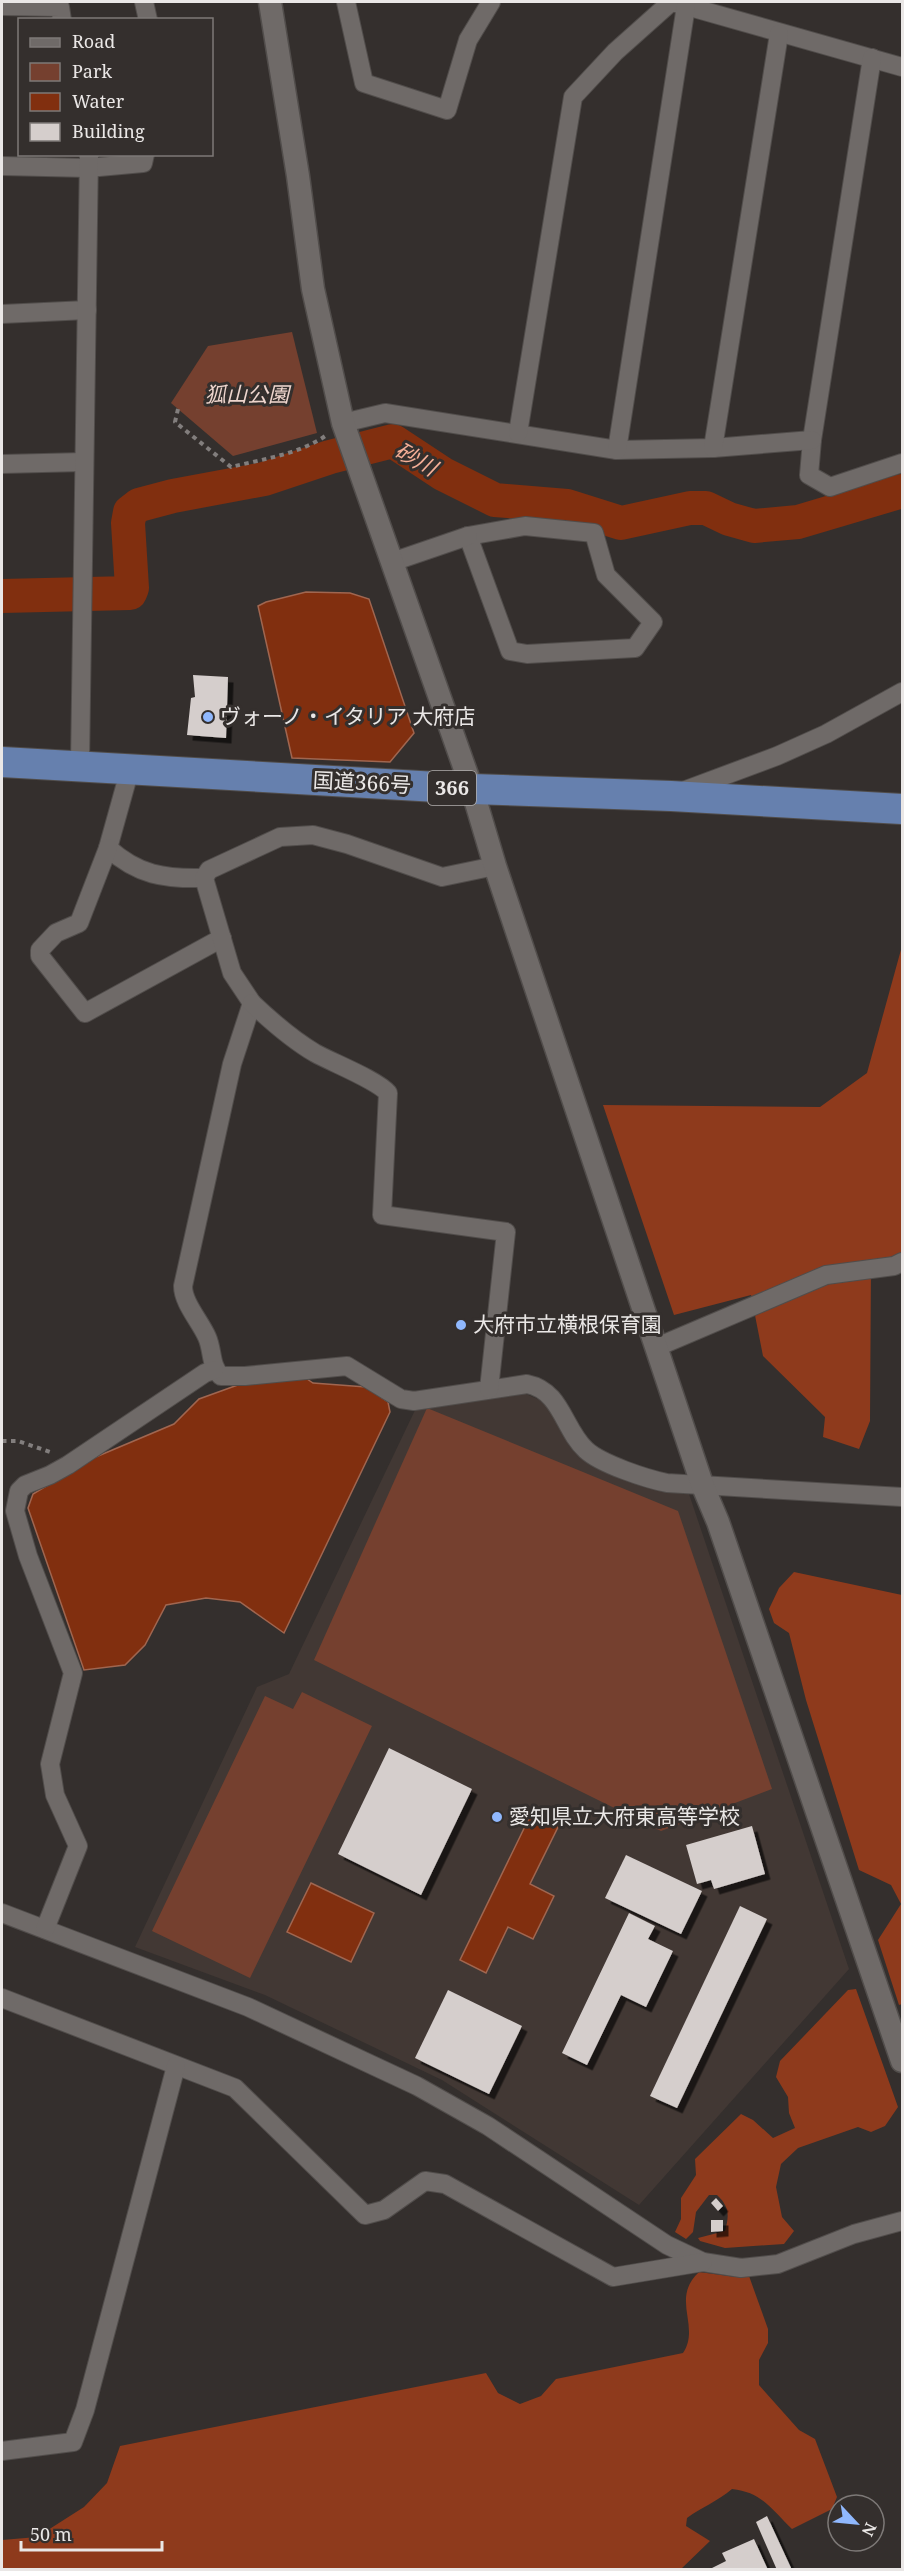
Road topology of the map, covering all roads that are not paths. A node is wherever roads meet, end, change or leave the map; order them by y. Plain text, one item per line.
1 (144, 2) edge
2 (270, 2) edge
3 (346, 2) edge
4 (490, 2) edge
5 (676, 3) edge
6 (2, 6) edge
7 (62, 18) edge
8 (148, 18) edge
9 (779, 34) junction
10 (872, 58) junction
11 (903, 67) edge
12 (145, 156) edge
13 (89, 161) edge
14 (2, 166) edge
15 (87, 310) junction
16 (2, 314) edge
17 (345, 429) junction
18 (518, 433) junction
19 (812, 440) junction
20 (713, 448) junction
21 (617, 450) junction
22 (84, 462) junction
23 (903, 463) edge
24 (2, 464) edge
25 (468, 536) junction
26 (392, 562) junction
27 (903, 692) edge
28 (2, 762) edge
29 (80, 765) junction
30 (130, 769) junction
31 (472, 789) junction
32 (671, 796) junction
33 (903, 809) edge
34 (108, 848) junction
35 (495, 866) junction
36 (204, 878) junction
37 (222, 938) junction
38 (252, 1003) junction
39 (903, 1262) edge
40 (657, 1347) junction
41 (214, 1370) junction
42 (489, 1389) junction
43 (702, 1484) junction
44 (903, 1497) edge
45 (2, 1913) edge
46 (45, 1929) junction
47 (2, 1998) edge
48 (903, 2061) edge
49 (176, 2066) junction
50 (903, 2221) edge
51 (703, 2262) junction
52 (2, 2451) edge

1 - 8 street
2 - 17 street
3 - 4 street
5 - 9 street
5 - 18 street
5 - 21 street
6 - 7 street
9 - 10 street
9 - 20 street
10 - 11 street
10 - 19 street
12 - 13 street
13 - 14 street
13 - 15 street
15 - 16 street
15 - 22 street
17 - 18 street
17 - 26 street
18 - 21 street
19 - 20 street
19 - 23 street
20 - 21 street
22 - 24 street
22 - 29 street
25 - 25 street
25 - 26 street
26 - 31 street
27 - 32 street
28 - 29 highway, 国道366号 / 366
29 - 30 highway, 国道366号 / 366
30 - 31 highway, 国道366号 / 366
30 - 34 street
31 - 32 highway, 国道366号 / 366
31 - 35 street
32 - 33 highway, 国道366号 / 366
34 - 36 street
34 - 37 street
35 - 36 street
35 - 40 street
36 - 37 street
37 - 38 street
38 - 41 street
38 - 42 street
39 - 40 street
40 - 43 street
41 - 42 street
41 - 46 street
42 - 43 street
43 - 44 street
43 - 48 street
45 - 46 street
46 - 51 street
47 - 49 street
49 - 51 street
49 - 52 street
50 - 51 street

